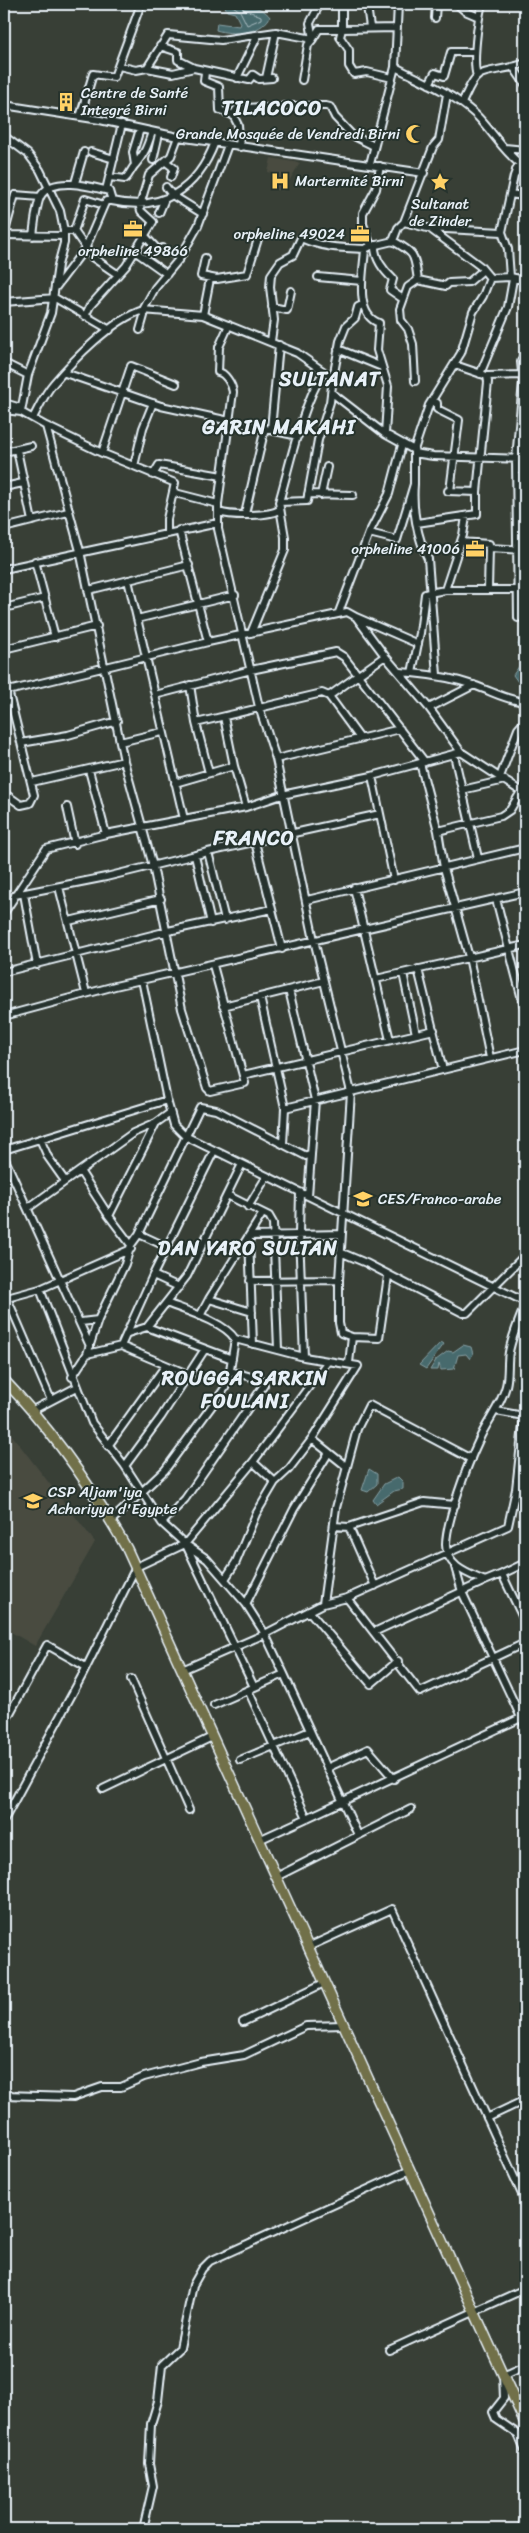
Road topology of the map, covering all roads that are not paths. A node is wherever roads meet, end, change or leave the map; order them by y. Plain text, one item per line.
1 (141, 4) edge
2 (320, 4) edge
3 (342, 4) edge
4 (398, 4) edge
5 (436, 4) edge
6 (456, 4) edge
7 (482, 4) edge
8 (366, 6) dead end
9 (479, 17) junction
10 (434, 18) dead end
11 (370, 27) junction
12 (397, 28) junction
13 (342, 29) junction
14 (276, 32) junction
15 (258, 35) junction
16 (313, 39) junction
17 (160, 46) junction
18 (474, 52) junction
19 (525, 63) edge
20 (119, 66) junction
21 (395, 67) junction
22 (146, 68) junction
23 (194, 68) junction
24 (514, 68) junction
25 (205, 72) junction
26 (477, 76) junction
27 (237, 78) junction
28 (392, 78) junction
29 (302, 80) dead end
30 (429, 84) junction
31 (525, 84) edge
32 (447, 94) junction
33 (462, 103) junction
34 (4, 105) edge
35 (232, 115) junction
36 (80, 117) junction
37 (122, 124) junction
38 (140, 129) junction
39 (156, 133) junction
40 (4, 136) edge
41 (178, 137) junction
42 (216, 142) junction
43 (228, 145) junction
44 (374, 146) junction
45 (240, 147) junction
46 (505, 148) junction
47 (525, 150) edge
48 (114, 159) junction
49 (153, 160) dead end
50 (166, 162) junction
51 (370, 164) junction
52 (135, 165) junction
53 (380, 166) junction
54 (516, 170) junction
55 (424, 173) junction
56 (525, 175) edge
57 (110, 177) junction
58 (170, 177) dead end
59 (75, 184) junction
60 (88, 185) junction
61 (166, 187) dead end
62 (50, 188) junction
63 (106, 190) junction
64 (510, 194) junction
65 (172, 195) junction
66 (523, 196) dead end
67 (40, 197) junction
68 (85, 199) junction
69 (112, 201) junction
70 (164, 201) junction
71 (140, 203) junction
72 (104, 205) junction
73 (159, 213) dead end
74 (203, 214) junction
75 (404, 222) junction
76 (429, 228) junction
77 (74, 231) junction
78 (502, 232) junction
79 (64, 233) junction
80 (4, 235) edge
81 (33, 236) junction
82 (145, 236) junction
83 (258, 240) dead end
84 (393, 240) junction
85 (86, 247) junction
86 (370, 247) junction
87 (136, 252) junction
88 (180, 258) junction
89 (205, 258) dead end
90 (482, 271) junction
91 (117, 274) junction
92 (167, 274) junction
93 (318, 277) dead end
94 (490, 278) junction
95 (512, 278) junction
96 (210, 279) junction
97 (418, 280) junction
98 (525, 280) edge
99 (362, 281) junction
100 (56, 288) junction
101 (291, 291) dead end
102 (55, 298) junction
103 (403, 299) junction
104 (4, 302) edge
105 (362, 305) junction
106 (272, 308) junction
107 (143, 310) junction
108 (203, 315) junction
109 (85, 316) junction
110 (229, 325) junction
111 (110, 330) junction
112 (140, 330) dead end
113 (271, 341) junction
114 (279, 345) junction
115 (338, 350) junction
116 (525, 351) edge
117 (4, 363) edge
118 (455, 365) junction
119 (382, 367) junction
120 (323, 372) junction
121 (65, 373) junction
122 (28, 375) junction
123 (483, 375) junction
124 (523, 375) junction
125 (332, 378) junction
126 (415, 381) dead end
127 (176, 384) dead end
128 (122, 392) junction
129 (332, 393) junction
130 (433, 401) junction
131 (4, 403) edge
132 (153, 403) junction
133 (4, 410) edge
134 (21, 410) junction
135 (523, 414) edge
136 (33, 418) junction
137 (230, 421) junction
138 (46, 426) junction
139 (268, 429) junction
140 (385, 434) junction
141 (298, 436) junction
142 (402, 445) junction
143 (31, 446) dead end
144 (17, 450) junction
145 (414, 451) junction
146 (4, 452) edge
147 (102, 453) junction
148 (454, 456) junction
149 (480, 458) junction
150 (516, 459) junction
151 (525, 459) edge
152 (134, 466) junction
153 (327, 467) dead end
154 (153, 475) junction
155 (222, 476) junction
156 (23, 482) junction
157 (414, 484) junction
158 (4, 487) edge
159 (477, 492) junction
160 (175, 493) junction
161 (308, 494) junction
162 (353, 494) dead end
163 (321, 495) junction
164 (218, 504) junction
165 (280, 506) junction
166 (68, 512) junction
167 (219, 512) junction
168 (245, 514) junction
169 (466, 517) junction
170 (32, 521) junction
171 (218, 523) junction
172 (417, 523) junction
173 (4, 528) edge
174 (179, 530) junction
175 (167, 532) junction
176 (369, 533) junction
177 (461, 542) junction
178 (489, 548) junction
179 (517, 550) junction
180 (525, 550) edge
181 (80, 551) junction
182 (35, 561) junction
183 (189, 565) junction
184 (4, 568) edge
185 (128, 580) junction
186 (488, 589) junction
187 (89, 590) junction
188 (444, 590) junction
189 (518, 590) junction
190 (525, 590) edge
191 (429, 593) junction
192 (235, 594) junction
193 (45, 598) junction
194 (199, 604) junction
195 (4, 608) edge
196 (339, 612) junction
197 (356, 617) junction
198 (518, 618) dead end
199 (137, 619) junction
200 (97, 626) junction
201 (251, 633) junction
202 (244, 635) junction
203 (55, 637) junction
204 (208, 642) junction
205 (418, 644) junction
206 (4, 649) edge
207 (385, 656) junction
208 (145, 657) junction
209 (105, 666) junction
210 (252, 670) junction
211 (400, 672) junction
212 (412, 673) junction
213 (4, 674) edge
214 (359, 675) junction
215 (437, 675) junction
216 (190, 685) junction
217 (474, 685) junction
218 (6, 692) edge
219 (155, 695) junction
220 (329, 696) junction
221 (525, 702) edge
222 (259, 707) junction
223 (429, 708) junction
224 (224, 717) junction
225 (117, 721) junction
226 (525, 721) edge
227 (196, 723) junction
228 (400, 729) junction
229 (162, 732) junction
230 (359, 737) junction
231 (120, 742) junction
232 (21, 743) junction
233 (461, 752) junction
234 (454, 755) junction
235 (276, 759) junction
236 (124, 761) junction
237 (422, 762) junction
238 (234, 766) junction
239 (89, 770) junction
240 (209, 773) junction
241 (372, 776) junction
242 (502, 778) junction
243 (32, 782) junction
244 (175, 783) junction
245 (525, 785) edge
246 (462, 790) junction
247 (4, 793) edge
248 (524, 793) edge
249 (282, 795) junction
250 (67, 807) dead end
251 (246, 807) junction
252 (380, 814) junction
253 (184, 819) junction
254 (469, 824) junction
255 (143, 827) junction
256 (438, 831) junction
257 (292, 833) junction
258 (106, 834) junction
259 (255, 842) junction
260 (75, 844) junction
261 (525, 848) edge
262 (208, 852) junction
263 (195, 856) junction
264 (478, 858) junction
265 (153, 866) junction
266 (444, 868) junction
267 (394, 880) junction
268 (59, 887) junction
269 (354, 888) junction
270 (525, 892) edge
271 (24, 894) junction
272 (15, 895) junction
273 (161, 899) junction
274 (496, 899) junction
275 (307, 900) junction
276 (455, 908) junction
277 (272, 909) junction
278 (4, 913) edge
279 (225, 920) junction
280 (68, 921) junction
281 (211, 923) junction
282 (364, 929) junction
283 (168, 931) junction
284 (314, 940) junction
285 (525, 945) edge
286 (282, 949) junction
287 (509, 949) junction
288 (75, 955) junction
289 (469, 958) junction
290 (37, 965) junction
291 (213, 965) junction
292 (418, 970) junction
293 (4, 972) edge
294 (175, 973) junction
295 (403, 973) junction
296 (376, 979) junction
297 (142, 980) junction
298 (324, 981) junction
299 (289, 990) junction
300 (86, 994) junction
301 (260, 997) junction
302 (223, 1006) junction
303 (525, 1011) edge
304 (4, 1016) edge
305 (434, 1030) junction
306 (416, 1034) junction
307 (390, 1040) junction
308 (342, 1050) junction
309 (525, 1050) edge
310 (306, 1058) junction
311 (490, 1058) junction
312 (276, 1067) junction
313 (443, 1070) junction
314 (243, 1075) junction
315 (351, 1092) junction
316 (167, 1100) junction
317 (315, 1100) junction
318 (286, 1108) junction
319 (170, 1113) junction
320 (156, 1123) junction
321 (184, 1136) junction
322 (40, 1139) junction
323 (283, 1144) junction
324 (4, 1150) edge
325 (214, 1151) junction
326 (311, 1153) junction
327 (4, 1157) edge
328 (242, 1164) junction
329 (80, 1171) junction
330 (267, 1176) junction
331 (65, 1181) junction
332 (300, 1192) junction
333 (227, 1195) junction
334 (308, 1196) junction
335 (248, 1207) junction
336 (28, 1208) junction
337 (343, 1213) junction
338 (263, 1214) junction
339 (109, 1216) junction
340 (140, 1234) junction
341 (299, 1234) junction
342 (341, 1234) junction
343 (249, 1236) junction
344 (272, 1236) junction
345 (131, 1247) junction
346 (166, 1247) junction
347 (340, 1252) junction
348 (525, 1255) edge
349 (153, 1275) junction
350 (388, 1276) junction
351 (60, 1279) junction
352 (274, 1280) junction
353 (301, 1280) junction
354 (339, 1280) junction
355 (250, 1281) junction
356 (494, 1286) junction
357 (179, 1287) junction
358 (40, 1289) junction
359 (5, 1299) edge
360 (209, 1299) junction
361 (166, 1303) junction
362 (525, 1303) edge
363 (252, 1312) junction
364 (200, 1316) junction
365 (98, 1320) junction
366 (81, 1322) junction
367 (147, 1327) junction
368 (128, 1333) junction
369 (352, 1337) junction
370 (235, 1339) junction
371 (253, 1344) junction
372 (90, 1346) junction
373 (121, 1346) junction
374 (205, 1349) junction
375 (278, 1349) junction
376 (87, 1354) junction
377 (304, 1357) junction
378 (232, 1359) junction
379 (328, 1361) junction
380 (349, 1363) junction
381 (166, 1365) junction
382 (230, 1371) junction
383 (190, 1375) junction
384 (72, 1376) junction
385 (4, 1380) edge
386 (76, 1387) junction
387 (51, 1400) junction
388 (33, 1410) junction
389 (496, 1411) junction
390 (312, 1439) junction
391 (108, 1446) junction
392 (328, 1454) junction
393 (471, 1459) junction
394 (253, 1462) junction
395 (125, 1466) junction
396 (347, 1467) junction
397 (275, 1482) junction
398 (142, 1490) junction
399 (455, 1504) junction
400 (111, 1521) junction
401 (162, 1523) junction
402 (334, 1526) junction
403 (349, 1527) junction
404 (185, 1544) junction
405 (448, 1553) junction
406 (525, 1564) edge
407 (455, 1566) junction
408 (136, 1567) junction
409 (502, 1574) junction
410 (225, 1579) junction
411 (485, 1581) junction
412 (375, 1586) junction
413 (462, 1592) junction
414 (346, 1598) junction
415 (246, 1604) junction
416 (323, 1604) junction
417 (309, 1611) junction
418 (525, 1622) edge
419 (374, 1632) junction
420 (265, 1634) junction
421 (525, 1643) edge
422 (234, 1647) junction
423 (493, 1658) junction
424 (398, 1661) junction
425 (86, 1667) junction
426 (182, 1670) junction
427 (284, 1674) junction
428 (131, 1679) dead end
429 (252, 1688) junction
430 (214, 1705) dead end
431 (521, 1718) junction
432 (4, 1724) edge
433 (525, 1726) edge
434 (310, 1731) junction
435 (212, 1736) junction
436 (274, 1746) junction
437 (166, 1758) junction
438 (240, 1760) dead end
439 (327, 1768) junction
440 (394, 1779) junction
441 (103, 1789) dead end
442 (343, 1801) junction
443 (411, 1809) dead end
444 (6, 1810) edge
445 (190, 1810) dead end
446 (307, 1818) junction
447 (4, 1820) edge
448 (358, 1834) junction
449 (259, 1840) junction
450 (276, 1877) junction
451 (308, 1947) junction
452 (324, 1982) junction
453 (243, 2022) dead end
454 (344, 2025) junction
455 (4, 2095) edge
456 (525, 2100) edge
457 (487, 2118) junction
458 (410, 2170) junction
459 (525, 2201) edge
460 (525, 2290) edge
461 (475, 2312) junction
462 (389, 2350) dead end
463 (525, 2365) edge
464 (503, 2375) junction
465 (525, 2423) edge
466 (518, 2434) junction
467 (525, 2442) edge
468 (525, 2451) edge
469 (525, 2513) edge
470 (143, 2529) edge
471 (522, 2529) edge

1 - 20 street
2 - 16 street
3 - 13 street
4 - 12 street
5 - 10 street
6 - 9 street
7 - 9 street
8 - 11 street
9 - 18 street
11 - 12 street
11 - 13 street
12 - 21 street
13 - 16 street
13 - 28 street
14 - 15 street
14 - 16 street
14 - 27 street
15 - 17 street
15 - 27 street
16 - 29 street
17 - 22 street
17 - 23 street
18 - 26 street
18 - 30 street
19 - 24 street
20 - 22 street
20 - 36 street
21 - 28 street
21 - 30 street
22 - 23 street
23 - 25 street
24 - 26 street
24 - 31 street
25 - 27 street
25 - 35 street
26 - 33 street
28 - 44 street
30 - 32 street
32 - 33 street
32 - 55 street
33 - 46 street
34 - 36 street
35 - 44 street
35 - 45 street
36 - 37 street
37 - 38 street
37 - 48 street
38 - 39 street
38 - 52 street
39 - 41 street
39 - 49 street
39 - 52 street
40 - 62 street
41 - 42 street
41 - 50 street
42 - 43 street
42 - 65 street
43 - 45 street
43 - 74 street
44 - 51 street
45 - 51 street
46 - 47 street
46 - 54 street
48 - 57 street
48 - 59 street
50 - 58 street
50 - 71 street
51 - 53 street
52 - 57 street
53 - 55 street
53 - 86 street
54 - 56 street
54 - 64 street
55 - 75 street
57 - 63 street
59 - 60 street
59 - 62 street
60 - 63 street
60 - 68 street
61 - 65 street
62 - 67 street
62 - 79 street
63 - 69 street
64 - 66 street
64 - 78 street
65 - 70 street
65 - 74 street
67 - 80 street
67 - 81 street
68 - 72 street
68 - 77 street
69 - 71 street
69 - 72 street
70 - 71 street
70 - 73 street
71 - 82 street
72 - 85 street
74 - 88 street
75 - 76 street
75 - 84 street
76 - 78 street
76 - 90 street
77 - 79 street
77 - 85 street
78 - 95 street
79 - 81 street
79 - 100 street
80 - 81 street
82 - 87 street
82 - 88 street
83 - 96 street
84 - 86 street
84 - 97 street
85 - 91 street
85 - 100 street
86 - 99 street
86 - 103 street
86 - 106 street
87 - 91 street
87 - 92 street
88 - 92 street
89 - 96 street
90 - 94 street
90 - 97 street
91 - 109 street
92 - 107 street
93 - 99 street
94 - 95 street
94 - 118 street
95 - 98 street
95 - 123 street
96 - 108 street
97 - 103 street
99 - 105 street
100 - 102 street
101 - 106 street
102 - 104 street
102 - 109 street
102 - 122 street
103 - 126 street
105 - 115 street
105 - 119 street
106 - 113 street
107 - 108 street
107 - 111 street
107 - 112 street
108 - 110 street
109 - 111 street
110 - 113 street
110 - 137 street
111 - 121 street
113 - 114 street
114 - 120 street
114 - 139 street
115 - 119 street
115 - 125 street
116 - 124 street
117 - 122 street
118 - 123 street
118 - 130 street
119 - 140 street
120 - 125 street
120 - 141 street
121 - 128 street
121 - 136 street
122 - 134 street
123 - 124 street
123 - 149 street
124 - 135 street
125 - 129 street
127 - 128 street
128 - 132 street
128 - 147 street
129 - 140 street
129 - 161 street
130 - 145 street
130 - 148 street
131 - 134 street
132 - 137 street
132 - 152 street
133 - 134 street
134 - 136 street
135 - 150 street
136 - 138 street
137 - 139 street
137 - 155 street
138 - 147 street
138 - 166 street
139 - 141 street
139 - 168 street
140 - 142 street
141 - 165 street
142 - 145 street
142 - 176 street
143 - 144 street
144 - 146 street
144 - 156 street
145 - 148 street
145 - 157 street
147 - 152 street
148 - 149 street
148 - 159 street
149 - 150 street
149 - 159 street
150 - 151 street
150 - 179 street
152 - 154 street
153 - 163 street
154 - 155 street
154 - 160 street
155 - 164 street
156 - 158 street
156 - 170 street
157 - 172 street
157 - 176 street
159 - 169 street
160 - 164 street
160 - 175 street
161 - 163 street
161 - 165 street
162 - 163 street
164 - 167 street
165 - 168 street
165 - 201 street
166 - 170 street
166 - 181 street
167 - 168 street
167 - 171 street
169 - 172 street
169 - 177 street
170 - 173 street
171 - 174 street
171 - 192 street
172 - 191 street
174 - 175 street
174 - 183 street
175 - 181 street
176 - 196 street
177 - 178 street
177 - 188 street
178 - 179 street
178 - 186 street
179 - 180 street
179 - 189 street
181 - 182 street
181 - 187 street
182 - 184 street
182 - 193 street
183 - 185 street
183 - 194 street
185 - 187 street
185 - 199 street
186 - 188 street
186 - 189 street
187 - 200 street
188 - 191 street
189 - 190 street
189 - 198 street
191 - 205 street
191 - 215 street
192 - 194 street
192 - 202 street
193 - 195 street
193 - 203 street
194 - 199 street
194 - 204 street
196 - 197 street
196 - 201 street
197 - 205 street
197 - 207 street
199 - 208 street
200 - 203 street
200 - 209 street
201 - 202 street
202 - 204 street
202 - 210 street
203 - 206 street
204 - 208 street
205 - 212 street
207 - 211 street
207 - 214 street
208 - 209 street
208 - 219 street
209 - 218 street
209 - 225 street
210 - 214 street
210 - 216 street
210 - 222 street
211 - 212 street
211 - 223 street
212 - 215 street
213 - 218 street
214 - 220 street
214 - 228 street
215 - 217 street
216 - 219 street
216 - 227 street
217 - 221 street
217 - 223 street
218 - 232 street
219 - 229 street
220 - 222 street
220 - 230 street
222 - 224 street
222 - 235 street
223 - 233 street
224 - 227 street
224 - 238 street
225 - 231 street
225 - 232 street
226 - 242 street
227 - 240 street
228 - 230 street
228 - 237 street
229 - 231 street
229 - 244 street
230 - 235 street
231 - 236 street
232 - 243 street
233 - 234 street
233 - 242 street
234 - 237 street
234 - 246 street
235 - 249 street
236 - 239 street
236 - 255 street
237 - 241 street
237 - 256 street
238 - 240 street
238 - 251 street
239 - 243 street
239 - 258 street
240 - 244 street
241 - 249 street
241 - 252 street
242 - 246 street
242 - 248 street
243 - 247 street
244 - 253 street
245 - 248 street
246 - 254 street
248 - 254 street
249 - 251 street
249 - 257 street
250 - 260 street
251 - 253 street
252 - 257 street
252 - 267 street
253 - 255 street
254 - 256 street
254 - 264 street
255 - 258 street
255 - 265 street
256 - 266 street
257 - 259 street
257 - 275 street
258 - 260 street
259 - 262 street
259 - 277 street
260 - 272 street
261 - 264 street
262 - 263 street
262 - 279 street
263 - 265 street
263 - 281 street
264 - 266 street
265 - 268 street
265 - 273 street
266 - 267 street
266 - 276 street
267 - 269 street
268 - 271 street
268 - 280 street
269 - 275 street
269 - 282 street
270 - 274 street
271 - 272 street
271 - 290 street
272 - 278 street
273 - 280 street
273 - 283 street
274 - 276 street
274 - 287 street
275 - 284 street
276 - 282 street
276 - 289 street
277 - 279 street
277 - 286 street
279 - 281 street
280 - 288 street
281 - 283 street
282 - 284 street
282 - 296 street
283 - 288 street
283 - 294 street
284 - 286 street
284 - 298 street
285 - 287 street
286 - 291 street
287 - 289 street
287 - 303 street
288 - 290 street
288 - 300 street
289 - 292 street
289 - 311 street
290 - 293 street
291 - 294 street
291 - 302 street
292 - 295 street
292 - 305 street
294 - 297 street
294 - 314 street
295 - 296 street
295 - 306 street
296 - 307 street
297 - 300 street
297 - 316 street
298 - 299 street
298 - 308 street
299 - 301 street
299 - 310 street
300 - 304 street
301 - 302 street
301 - 312 street
302 - 314 street
305 - 306 street
305 - 313 street
306 - 307 street
307 - 308 street
308 - 310 street
308 - 315 street
309 - 311 street
310 - 312 street
310 - 317 street
311 - 313 street
312 - 314 street
312 - 318 street
313 - 315 street
315 - 317 street
315 - 337 street
316 - 319 street
316 - 322 street
317 - 318 street
317 - 326 street
318 - 323 street
319 - 320 street
319 - 321 street
320 - 329 street
320 - 339 street
321 - 323 street
321 - 325 street
321 - 340 street
322 - 324 street
322 - 331 street
323 - 326 street
325 - 328 street
325 - 346 street
326 - 334 street
327 - 336 street
328 - 330 street
328 - 333 street
329 - 331 street
329 - 339 street
330 - 332 street
330 - 335 street
331 - 336 street
332 - 334 street
332 - 341 street
333 - 335 street
333 - 357 street
334 - 337 street
335 - 338 street
336 - 351 street
337 - 342 street
337 - 356 street
338 - 343 street
338 - 344 street
339 - 345 street
340 - 345 street
340 - 346 street
341 - 342 street
341 - 344 street
341 - 353 street
342 - 347 street
343 - 344 street
343 - 355 street
343 - 360 street
344 - 352 street
345 - 351 street
345 - 365 street
346 - 349 street
347 - 350 street
347 - 354 street
348 - 356 street
349 - 357 street
349 - 368 street
350 - 356 street
350 - 369 street
351 - 358 street
351 - 366 street
352 - 353 street
352 - 355 street
352 - 375 street
353 - 354 street
353 - 377 street
354 - 369 street
355 - 363 street
356 - 362 street
357 - 361 street
358 - 359 street
358 - 384 street
359 - 387 street
360 - 363 street
360 - 364 street
361 - 364 street
361 - 367 street
362 - 389 street
363 - 371 street
364 - 370 street
365 - 366 street
365 - 372 street
366 - 372 street
367 - 368 street
367 - 374 street
368 - 373 street
369 - 380 street
370 - 371 street
370 - 378 street
371 - 375 street
372 - 376 street
373 - 376 street
373 - 381 street
374 - 378 street
374 - 383 street
375 - 377 street
376 - 384 street
377 - 379 street
378 - 382 street
379 - 380 street
379 - 394 street
380 - 390 street
381 - 383 street
381 - 391 street
382 - 398 street
382 - 401 street
383 - 395 street
384 - 386 street
385 - 388 highway
386 - 387 street
386 - 391 street
387 - 388 street
388 - 400 highway
389 - 393 street
389 - 405 street
390 - 392 street
390 - 397 street
391 - 395 street
392 - 396 street
392 - 415 street
393 - 396 street
393 - 399 street
394 - 397 street
394 - 404 street
395 - 398 street
396 - 402 street
397 - 410 street
398 - 400 street
398 - 401 street
399 - 403 street
399 - 405 street
400 - 408 highway
401 - 404 street
402 - 403 street
402 - 416 street
403 - 412 street
404 - 408 street
404 - 410 street
404 - 422 street
405 - 407 street
405 - 412 street
406 - 409 street
407 - 411 street
407 - 413 street
408 - 425 street
408 - 426 highway
409 - 411 street
409 - 418 street
410 - 415 street
411 - 413 street
412 - 414 street
413 - 419 street
413 - 423 street
414 - 416 street
414 - 419 street
415 - 420 street
416 - 417 street
417 - 420 street
417 - 424 street
419 - 424 street
420 - 422 street
420 - 427 street
421 - 423 street
422 - 426 street
422 - 429 street
423 - 424 street
423 - 431 street
425 - 432 street
425 - 444 street
426 - 435 highway
427 - 429 street
427 - 434 street
428 - 437 street
429 - 430 street
429 - 436 street
431 - 433 street
431 - 440 street
434 - 436 street
434 - 439 street
435 - 437 street
435 - 449 highway
436 - 438 street
436 - 446 street
437 - 441 street
437 - 445 street
439 - 440 street
439 - 442 street
440 - 442 street
442 - 446 street
442 - 448 street
443 - 448 street
444 - 447 street
446 - 449 street
448 - 450 street
449 - 450 highway
450 - 451 highway
451 - 452 highway
451 - 457 street
452 - 453 street
452 - 454 highway
454 - 455 street
454 - 458 highway
456 - 457 street
457 - 459 street
458 - 461 highway
458 - 470 street
460 - 461 street
461 - 462 street
461 - 464 highway
463 - 464 street
464 - 465 highway
464 - 466 street
466 - 467 street
466 - 468 street
469 - 471 street

